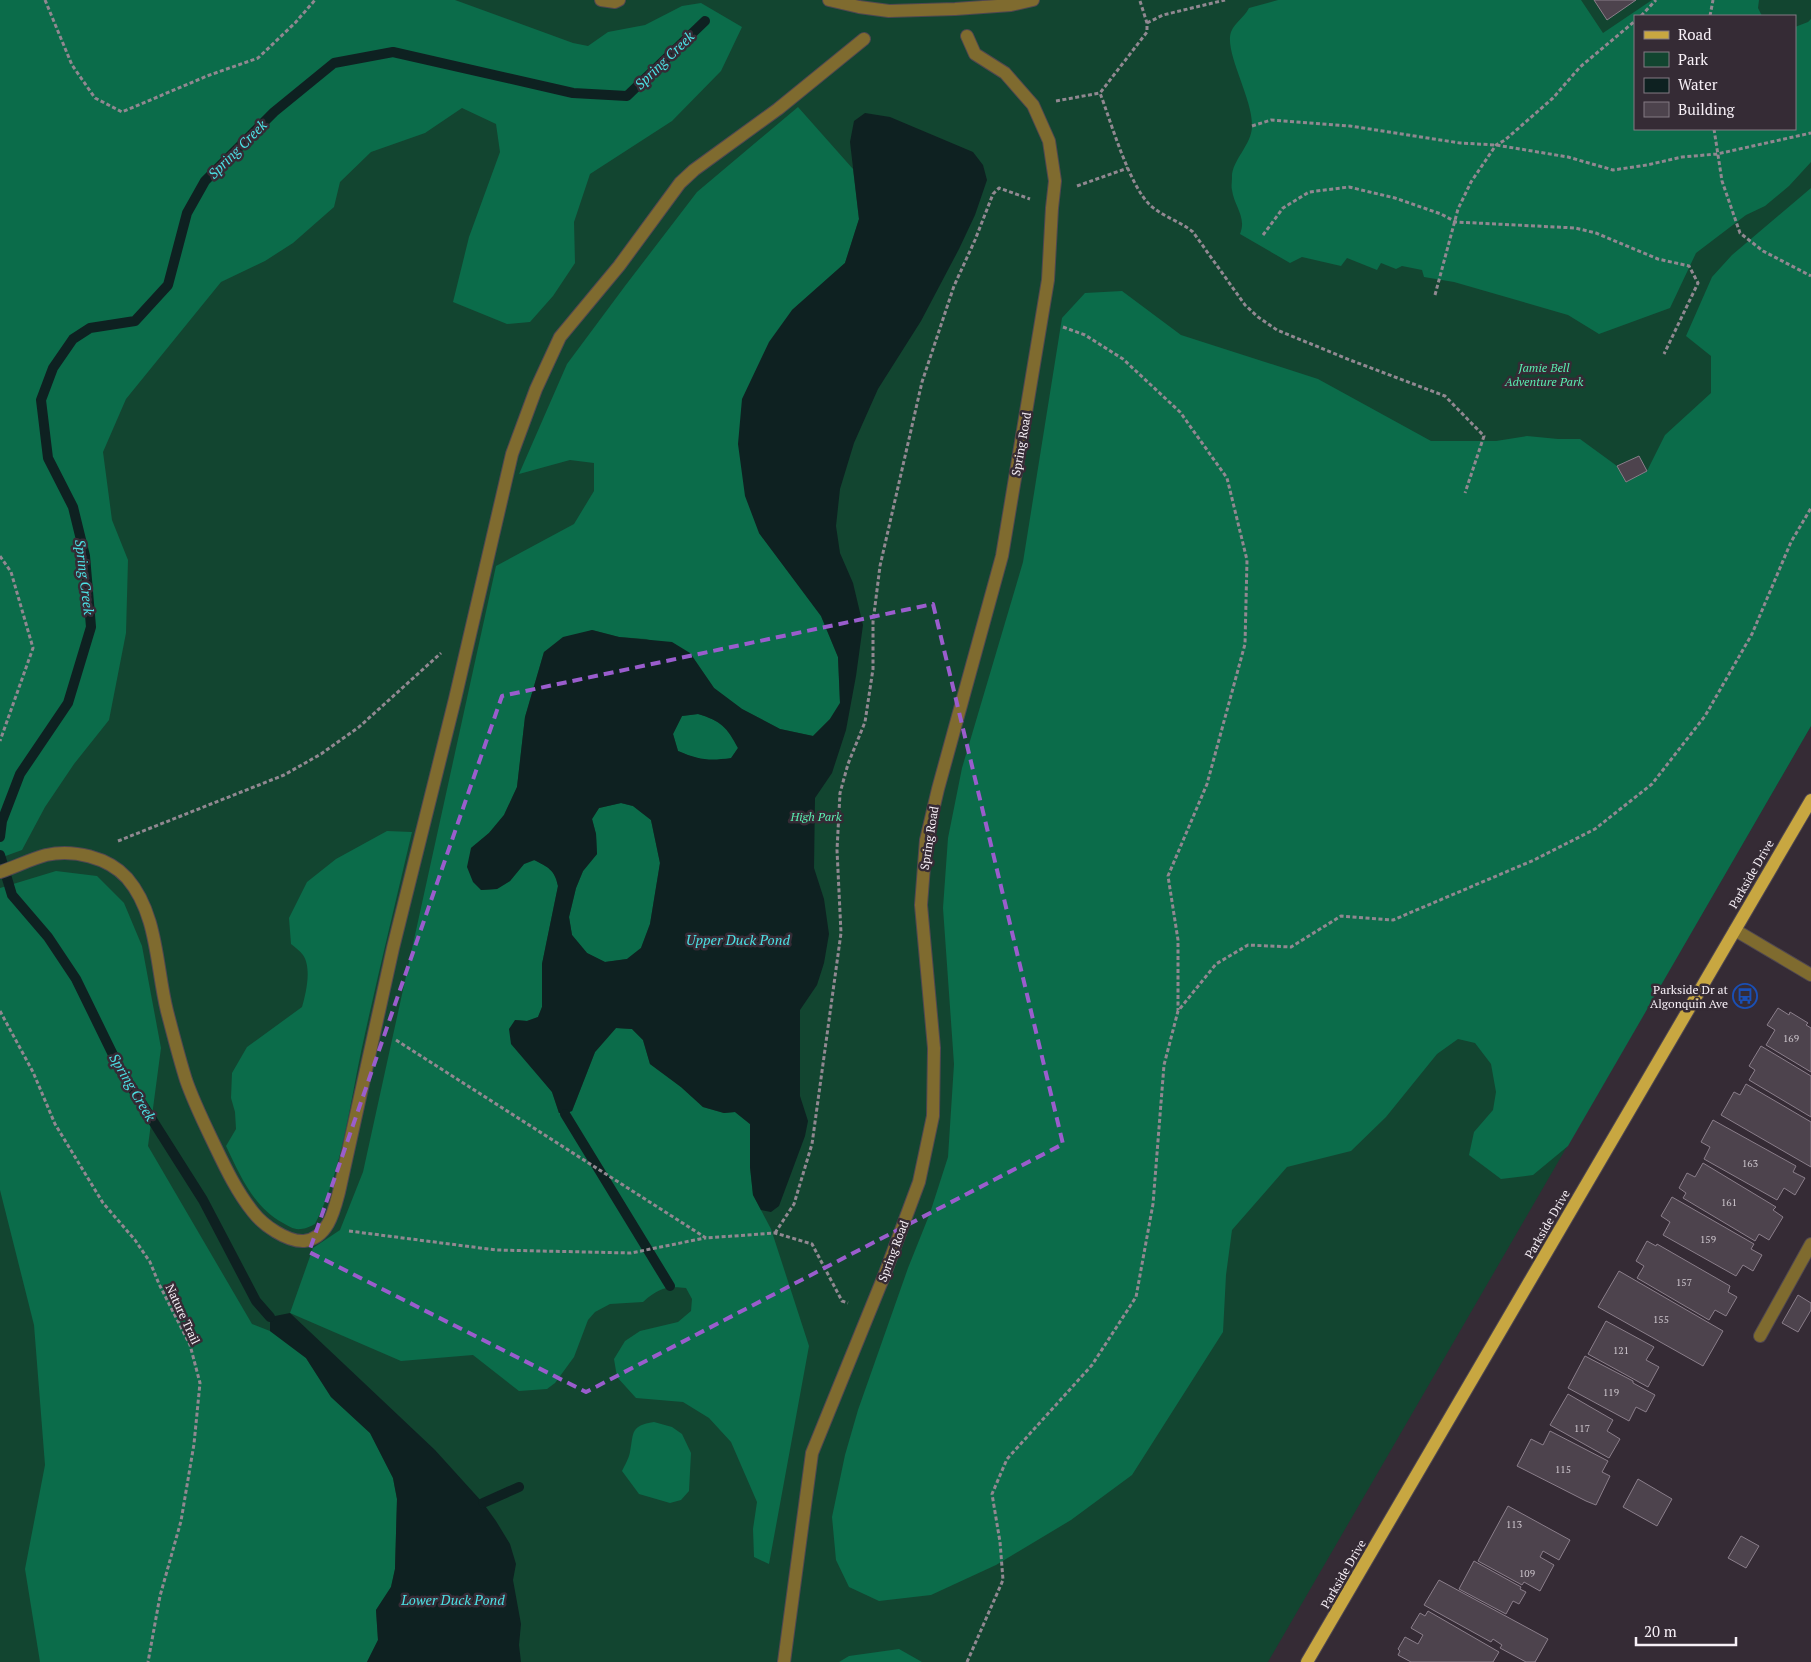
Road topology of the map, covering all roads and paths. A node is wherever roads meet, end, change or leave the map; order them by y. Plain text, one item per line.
1 (44, 0) edge
2 (315, 0) edge
3 (601, 0) edge
4 (619, 0) edge
5 (829, 0) edge
6 (1034, 0) edge
7 (1140, 0) edge
8 (1225, 0) edge
9 (1656, 0) edge
10 (1713, 0) edge
11 (1642, 15) edge
12 (1710, 15) edge
13 (1634, 22) edge
14 (1147, 23) junction
15 (967, 36) dead end
16 (864, 39) dead end
17 (1100, 93) junction
18 (1033, 105) junction
19 (1252, 126) dead end
20 (1714, 130) edge
21 (1811, 133) edge
22 (1496, 145) junction
23 (1717, 154) junction
24 (1128, 168) junction
25 (1052, 201) junction
26 (1456, 222) junction
27 (1264, 235) dead end
28 (1811, 276) edge
29 (1435, 296) dead end
30 (1042, 319) junction
31 (1664, 354) dead end
32 (1466, 493) dead end
33 (1811, 508) edge
34 (0, 556) edge
35 (473, 624) junction
36 (0, 741) edge
37 (1811, 800) edge
38 (88, 855) junction
39 (0, 872) edge
40 (1735, 930) junction
41 (1811, 975) edge
42 (0, 1011) edge
43 (1178, 1011) junction
44 (375, 1027) junction
45 (326, 1228) junction
46 (775, 1233) junction
47 (706, 1238) junction
48 (1811, 1244) edge
49 (869, 1312) junction
50 (1760, 1336) dead end
51 (148, 1662) edge
52 (784, 1662) edge
53 (967, 1662) edge
54 (1307, 1662) edge

1 - 2 path
3 - 4 street
5 - 6 street
7 - 14 path
8 - 14 path
9 - 11 path
10 - 12 path
13 - 22 path
14 - 17 path
15 - 18 street, Spring Road
16 - 35 street
17 - 18 path
17 - 24 path
18 - 25 street, Spring Road
19 - 22 path
20 - 23 path
21 - 23 path
22 - 23 path
22 - 26 path
23 - 28 path
24 - 25 path
24 - 32 path
25 - 30 street, Spring Road
25 - 46 path
26 - 27 path
26 - 29 path
26 - 31 path
30 - 43 path
30 - 49 street, Spring Road
33 - 43 path
34 - 36 path
35 - 38 path
35 - 44 street
37 - 40 main road, Parkside Drive
38 - 39 street
38 - 45 street
40 - 41 street
40 - 54 main road, Parkside Drive
42 - 51 path, Nature Trail
43 - 53 path
44 - 45 street
44 - 47 path
45 - 47 path
46 - 47 path
46 - 49 path
48 - 50 street
49 - 52 street, Spring Road

